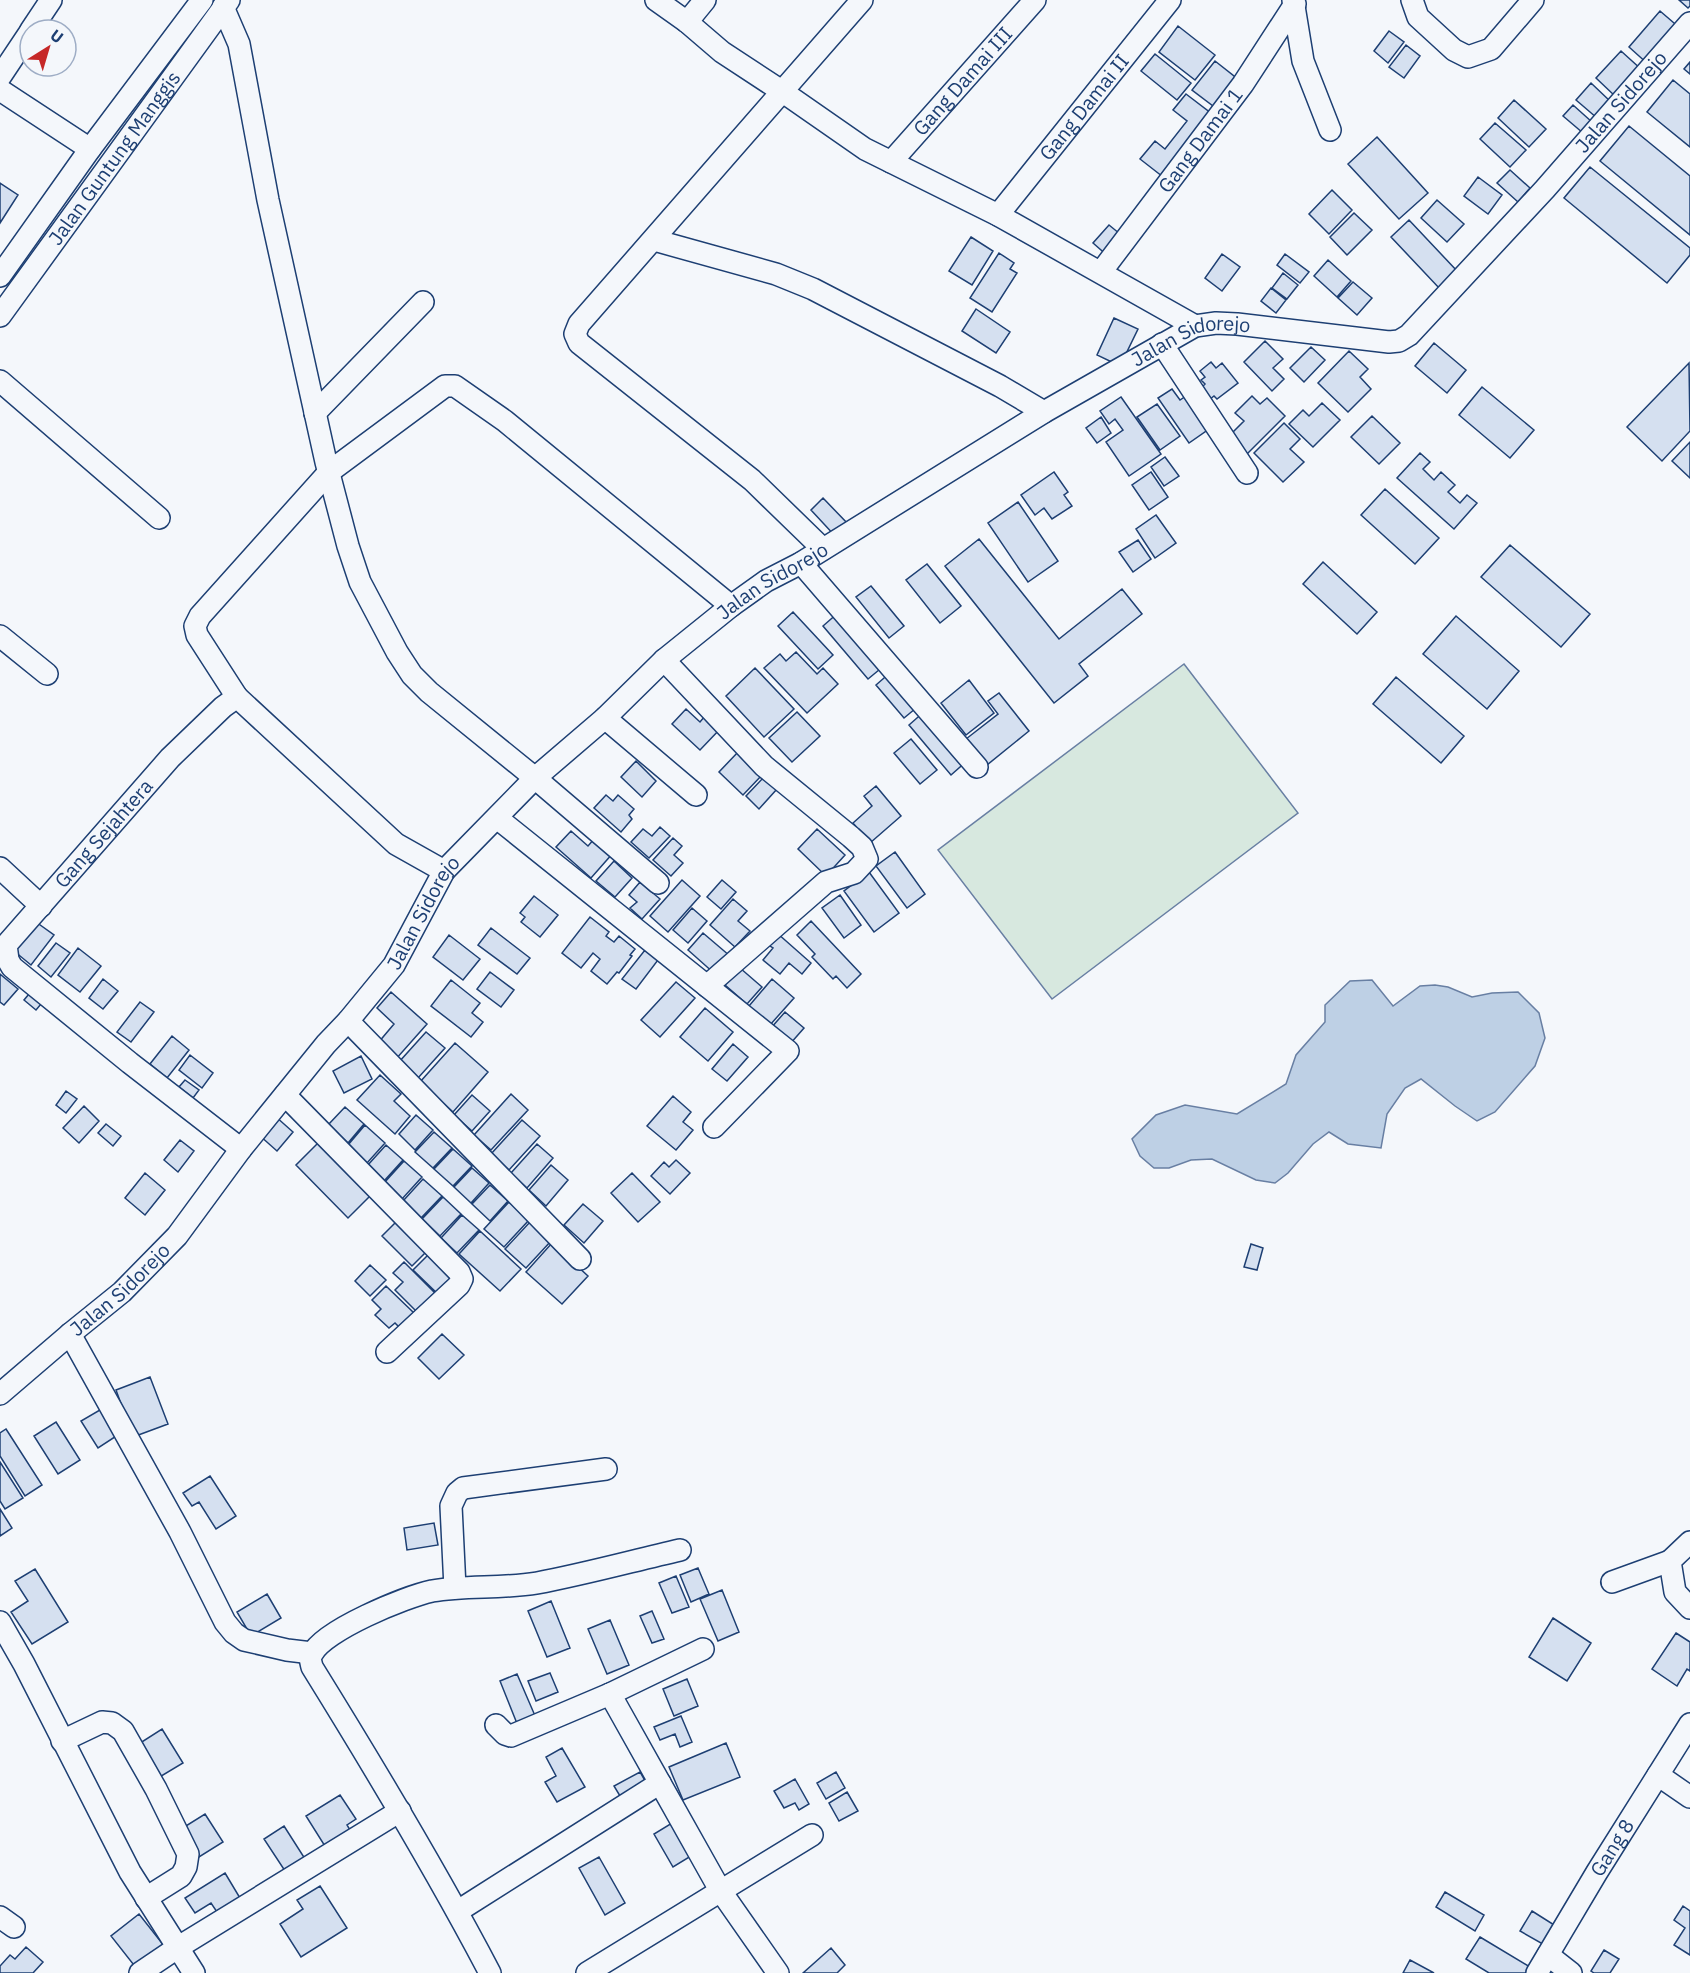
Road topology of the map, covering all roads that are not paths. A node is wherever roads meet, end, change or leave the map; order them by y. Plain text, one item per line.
1 (51, 0) edge
2 (202, 0) edge
3 (656, 0) edge
4 (705, 0) edge
5 (862, 0) edge
6 (1035, 0) edge
7 (1170, 0) edge
8 (1412, 0) edge
9 (1533, 0) edge
10 (1294, 2) edge
11 (226, 4) edge
12 (39, 18) edge
13 (687, 22) junction
14 (1690, 23) edge
15 (18, 50) edge
16 (0, 77) edge
17 (0, 90) edge
18 (783, 92) junction
19 (1330, 130) dead end
20 (90, 149) junction
21 (891, 162) junction
22 (998, 215) junction
23 (654, 240) junction
24 (1101, 272) junction
25 (0, 276) edge
26 (423, 302) dead end
27 (0, 316) edge
28 (1195, 326) junction
29 (1162, 344) junction
30 (0, 381) edge
31 (1044, 412) junction
32 (315, 413) junction
33 (329, 472) junction
34 (1247, 473) dead end
35 (159, 518) dead end
36 (823, 549) junction
37 (801, 562) junction
38 (731, 606) junction
39 (0, 636) edge
40 (664, 660) junction
41 (47, 674) dead end
42 (237, 697) junction
43 (605, 718) junction
44 (977, 767) dead end
45 (535, 778) junction
46 (696, 795) dead end
47 (497, 818) junction
48 (0, 868) edge
49 (444, 871) junction
50 (658, 883) dead end
51 (41, 906) junction
52 (706, 986) junction
53 (348, 1021) junction
54 (285, 1095) junction
55 (714, 1127) dead end
56 (241, 1149) junction
57 (580, 1259) dead end
58 (70, 1334) junction
59 (387, 1352) dead end
60 (0, 1394) edge
61 (606, 1469) dead end
62 (1690, 1542) edge
63 (680, 1550) dead end
64 (1670, 1561) junction
65 (1612, 1582) dead end
66 (455, 1588) junction
67 (1690, 1608) edge
68 (0, 1622) edge
69 (703, 1649) dead end
70 (312, 1653) junction
71 (610, 1694) junction
72 (1690, 1724) edge
73 (496, 1725) dead end
74 (62, 1741) junction
75 (1658, 1775) junction
76 (660, 1784) junction
77 (1690, 1797) edge
78 (400, 1811) junction
79 (812, 1835) dead end
80 (720, 1890) junction
81 (146, 1898) junction
82 (458, 1911) junction
83 (177, 1948) junction
84 (1542, 1964) edge
85 (141, 1973) edge
86 (194, 1973) edge
87 (490, 1973) edge
88 (586, 1973) edge
89 (778, 1973) edge
90 (1571, 1973) edge

1 - 12 street
2 - 20 street, Jalan Guntung Manggis
3 - 13 street
4 - 13 street
5 - 18 street
6 - 21 street, Gang Damai III
7 - 22 street, Gang Damai II
8 - 9 street
10 - 19 street
10 - 24 street, Gang Damai 1
11 - 27 street, Jalan Guntung Manggis
11 - 32 street
13 - 18 street
14 - 28 street, Jalan Sidorejo
15 - 16 street
17 - 20 street
18 - 21 street
18 - 23 street
20 - 25 street, Jalan Guntung Manggis
21 - 22 street
22 - 24 street
23 - 31 street
23 - 36 street
24 - 28 street
26 - 32 street
28 - 29 street, Jalan Sidorejo
29 - 31 street, Jalan Sidorejo
29 - 34 street
30 - 35 street
31 - 36 street, Jalan Sidorejo
32 - 33 street
33 - 38 street
33 - 42 street
33 - 45 street
36 - 37 street, Jalan Sidorejo
37 - 38 street, Jalan Sidorejo
37 - 44 street
38 - 40 street, Jalan Sidorejo
39 - 41 street
40 - 43 street, Jalan Sidorejo
40 - 52 street
42 - 49 street
42 - 51 street, Gang Sejahtera
43 - 45 street, Jalan Sidorejo
43 - 46 street
45 - 47 street, Jalan Sidorejo
45 - 50 street
47 - 49 street, Jalan Sidorejo
47 - 52 street
48 - 51 street
49 - 53 street, Jalan Sidorejo
51 - 56 street, Gang Sejahtera
52 - 55 street
53 - 54 street, Jalan Sidorejo
53 - 57 street
54 - 56 street, Jalan Sidorejo
54 - 59 street
56 - 58 street, Jalan Sidorejo
58 - 60 street, Jalan Sidorejo
58 - 70 street
61 - 66 street
62 - 64 street
63 - 66 street
64 - 65 street
64 - 67 street
66 - 70 street
68 - 74 street
69 - 71 street
70 - 78 street
71 - 73 street
71 - 76 street
72 - 75 street, Gang 8
74 - 81 street
74 - 81 street
75 - 77 street
75 - 84 street, Gang 8
76 - 80 street
76 - 82 street
78 - 82 street
78 - 83 street
79 - 80 street
80 - 88 street
80 - 89 street
81 - 83 street
82 - 87 street
83 - 85 street
83 - 86 street
84 - 90 street

